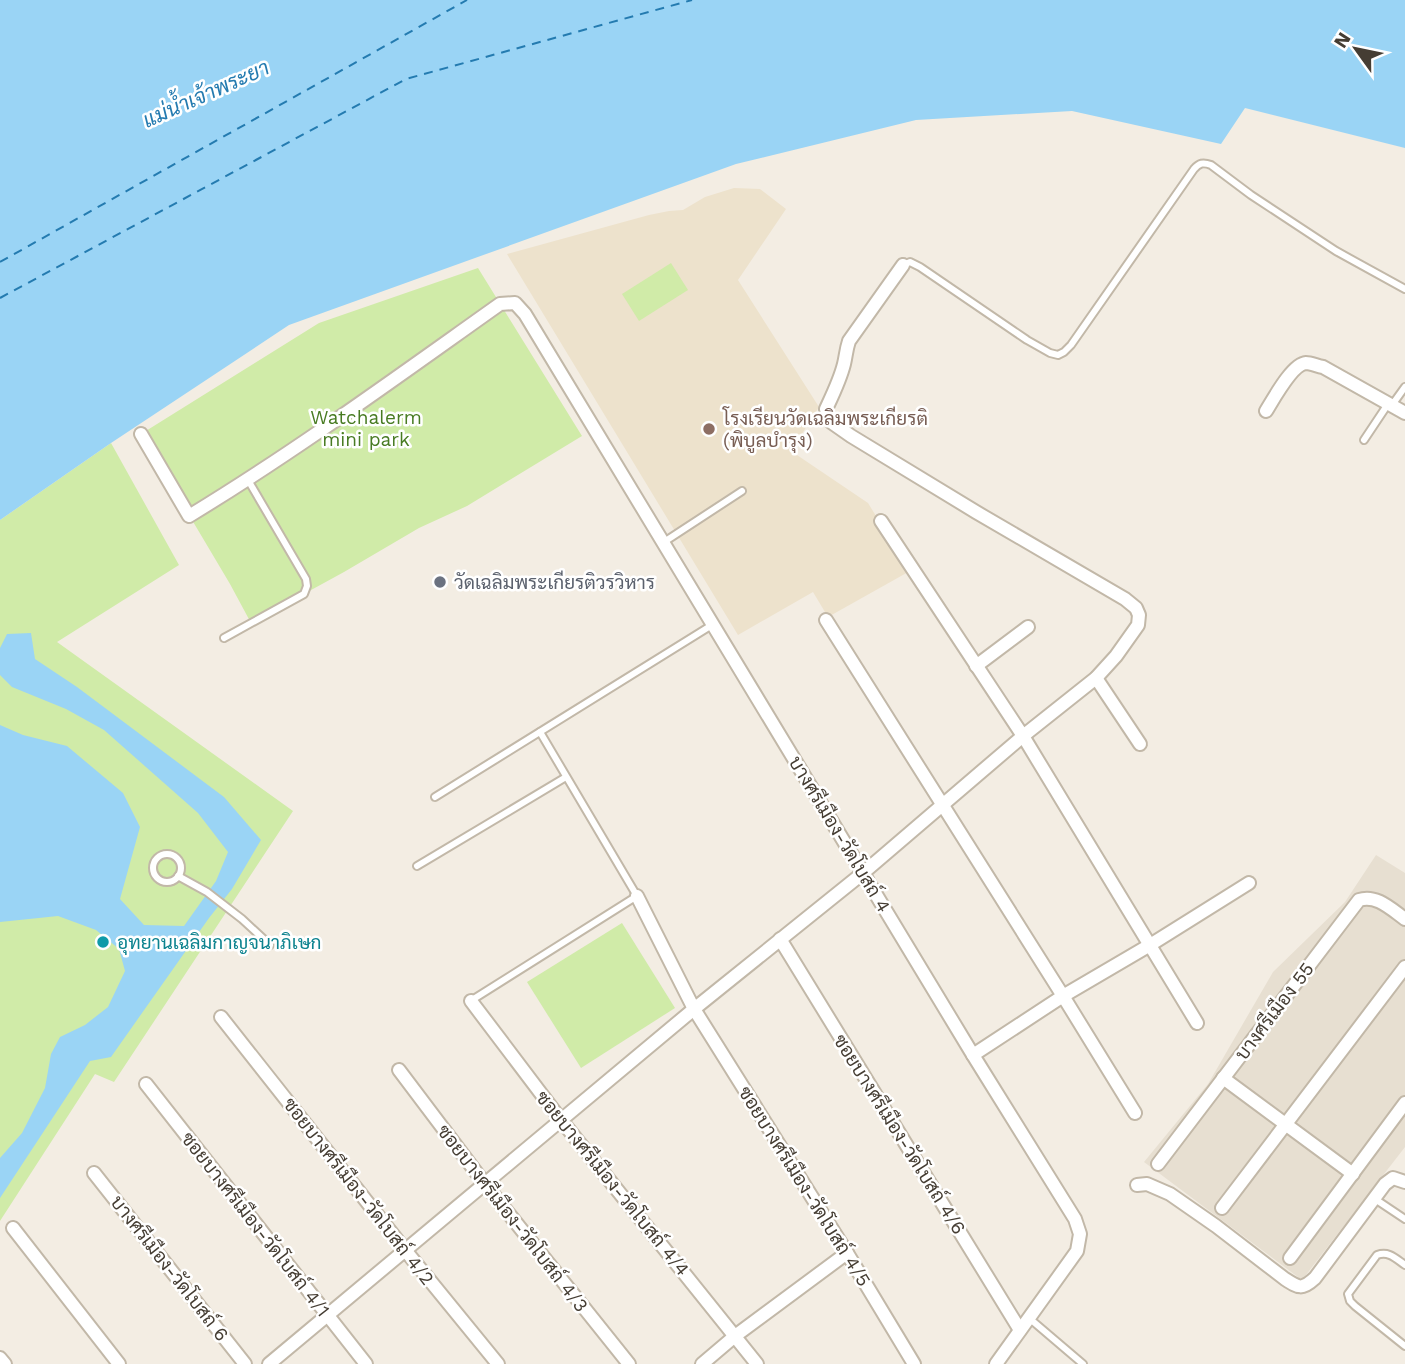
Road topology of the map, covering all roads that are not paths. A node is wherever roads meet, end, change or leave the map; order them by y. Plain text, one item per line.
1 (903, 264) joint
2 (1405, 289) edge
3 (1405, 387) edge
4 (1390, 405) junction
5 (1266, 411) dead end
6 (1405, 413) edge
7 (141, 434) dead end
8 (1364, 440) dead end
9 (248, 480) junction
10 (742, 491) dead end
11 (881, 521) dead end
12 (664, 541) junction
13 (826, 620) dead end
14 (712, 625) junction
15 (1028, 627) dead end
16 (224, 638) dead end
17 (976, 666) junction
18 (1096, 678) junction
19 (540, 732) junction
20 (1023, 736) junction
21 (1140, 744) dead end
22 (566, 777) junction
23 (435, 797) dead end
24 (943, 805) junction
25 (417, 866) dead end
26 (863, 873) junction
27 (178, 876) junction
28 (1249, 883) dead end
29 (637, 897) junction
30 (1405, 919) edge
31 (780, 939) junction
32 (270, 945) dead end
33 (1150, 945) junction
34 (1405, 967) edge
35 (1063, 996) junction
36 (471, 1001) joint
37 (694, 1009) junction
38 (221, 1017) dead end
39 (1197, 1023) dead end
40 (973, 1055) junction
41 (399, 1070) dead end
42 (1223, 1078) junction
43 (146, 1084) dead end
44 (1405, 1103) edge
45 (1135, 1113) dead end
46 (561, 1120) junction
47 (1285, 1125) junction
48 (1158, 1164) dead end
49 (94, 1173) dead end
50 (1353, 1174) junction
51 (1404, 1181) edge
52 (485, 1184) junction
53 (1136, 1185) dead end
54 (1375, 1199) junction
55 (1222, 1208) dead end
56 (1405, 1219) edge
57 (13, 1228) dead end
58 (405, 1250) junction
59 (848, 1253) junction
60 (1290, 1258) dead end
61 (1405, 1265) edge
62 (327, 1316) junction
63 (1029, 1318) junction
64 (1020, 1330) junction
65 (735, 1336) junction
66 (1405, 1346) edge
67 (0, 1357) edge
68 (5, 1364) edge
69 (118, 1364) edge
70 (245, 1364) edge
71 (269, 1364) edge
72 (366, 1364) edge
73 (498, 1364) edge
74 (629, 1364) edge
75 (702, 1364) edge
76 (757, 1364) edge
77 (914, 1364) edge
78 (996, 1364) edge
79 (1083, 1364) edge

1 - 2 lane
1 - 18 street
3 - 4 lane
4 - 5 street
4 - 6 street
4 - 8 lane
7 - 9 street
9 - 12 street, บางศรีเมือง-วัดโบสถ์ 4
9 - 16 lane
10 - 12 lane
11 - 17 street
12 - 14 street, บางศรีเมือง-วัดโบสถ์ 4
13 - 24 street
14 - 19 lane
14 - 26 street, บางศรีเมือง-วัดโบสถ์ 4
15 - 17 street
17 - 20 street
18 - 20 street
18 - 21 street
19 - 22 lane
19 - 23 lane
20 - 24 street
20 - 33 street
22 - 25 lane
22 - 29 lane
24 - 26 street
24 - 35 street
26 - 31 street
26 - 40 street, บางศรีเมือง-วัดโบสถ์ 4
27 - 27 lane
27 - 32 lane
28 - 33 street
29 - 36 lane
29 - 37 street, ซอยบางศรีเมือง-วัดโบสถ์ 4/5
30 - 42 street, บางศรีเมือง 55
31 - 37 street
31 - 64 street, ซอยบางศรีเมือง-วัดโบสถ์ 4/6
33 - 35 street
33 - 39 street
34 - 47 street
35 - 40 street
35 - 45 street
36 - 46 street, ซอยบางศรีเมือง-วัดโบสถ์ 4/4
37 - 46 street
37 - 59 street, ซอยบางศรีเมือง-วัดโบสถ์ 4/5
38 - 58 street, ซอยบางศรีเมือง-วัดโบสถ์ 4/2
40 - 63 street, บางศรีเมือง-วัดโบสถ์ 4
41 - 52 street, ซอยบางศรีเมือง-วัดโบสถ์ 4/3
42 - 47 street
42 - 48 street, บางศรีเมือง 55
43 - 62 street, ซอยบางศรีเมือง-วัดโบสถ์ 4/1
44 - 50 street
46 - 52 street
46 - 65 street, ซอยบางศรีเมือง-วัดโบสถ์ 4/4
47 - 50 street
47 - 55 street
49 - 70 street, บางศรีเมือง-วัดโบสถ์ 6
50 - 60 street
51 - 54 street
52 - 58 street
52 - 74 street, ซอยบางศรีเมือง-วัดโบสถ์ 4/3
53 - 54 street
54 - 56 lane
57 - 69 street
58 - 62 street
58 - 73 street, ซอยบางศรีเมือง-วัดโบสถ์ 4/2
59 - 65 street
59 - 77 street, ซอยบางศรีเมือง-วัดโบสถ์ 4/5
61 - 66 lane
62 - 71 street
62 - 72 street, ซอยบางศรีเมือง-วัดโบสถ์ 4/1
63 - 64 street, บางศรีเมือง-วัดโบสถ์ 4
63 - 79 lane
64 - 78 street, บางศรีเมือง-วัดโบสถ์ 4
65 - 75 street
65 - 76 street, ซอยบางศรีเมือง-วัดโบสถ์ 4/4
67 - 68 street

